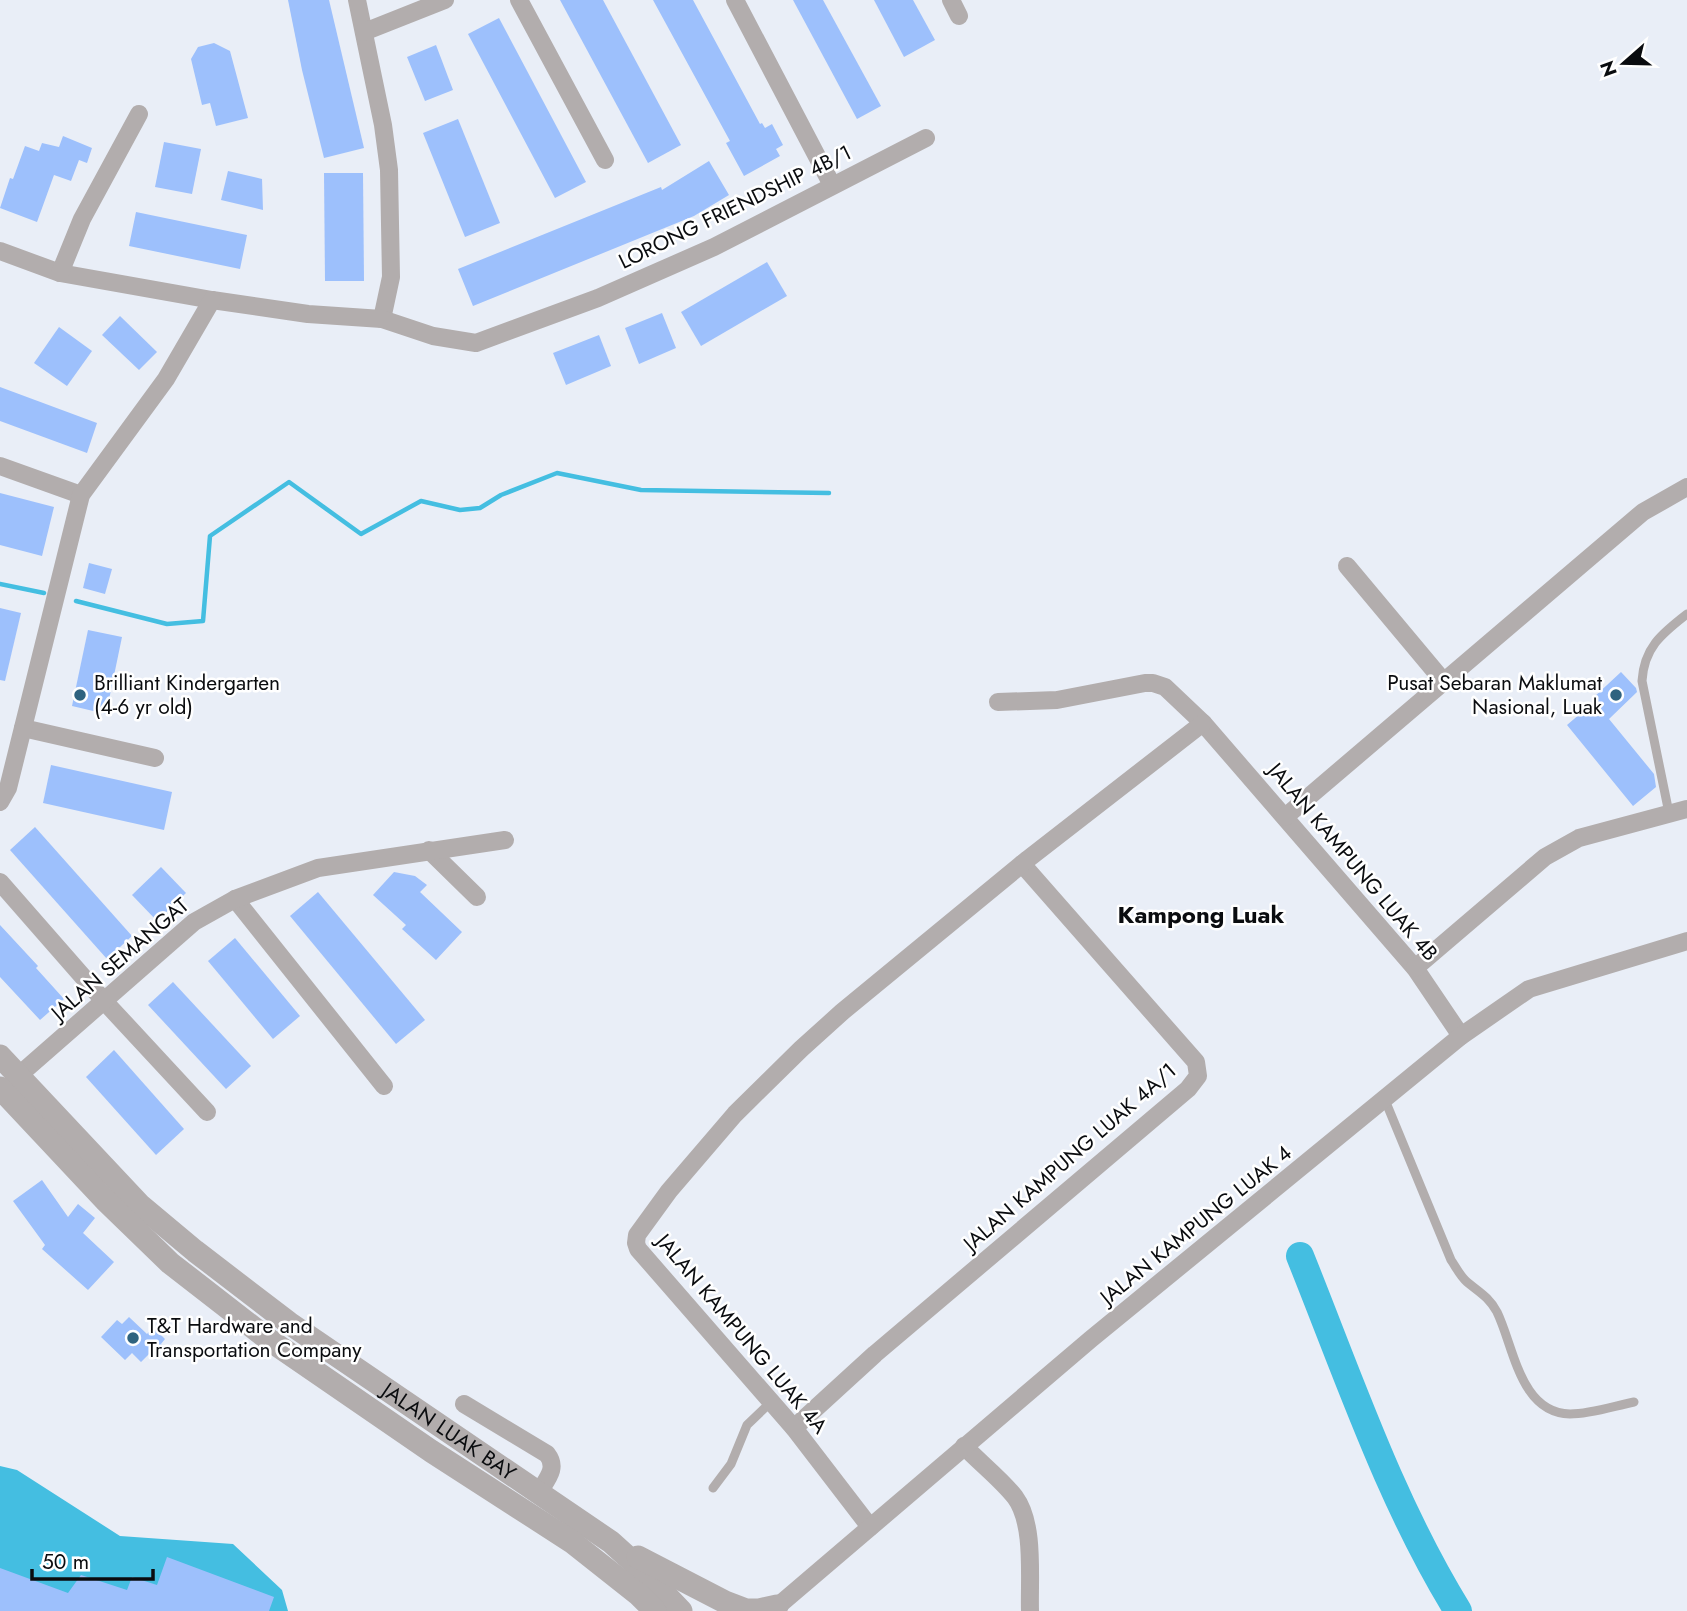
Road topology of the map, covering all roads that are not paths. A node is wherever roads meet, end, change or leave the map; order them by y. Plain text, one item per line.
1 (357, 0) edge
2 (445, 0) edge
3 (519, 0) edge
4 (734, 0) edge
5 (364, 32) junction
6 (139, 114) dead end
7 (926, 138) dead end
8 (605, 160) dead end
9 (832, 185) junction
10 (0, 251) edge
11 (60, 272) junction
12 (212, 300) junction
13 (382, 319) junction
14 (0, 466) edge
15 (1687, 487) edge
16 (81, 495) junction
17 (1347, 566) dead end
18 (1687, 614) edge
19 (1444, 682) junction
20 (998, 702) dead end
21 (1203, 723) junction
22 (23, 728) junction
23 (155, 758) dead end
24 (3, 792) edge
25 (1678, 811) edge
26 (1285, 817) junction
27 (505, 841) dead end
28 (429, 850) junction
29 (1030, 858) junction
30 (0, 882) edge
31 (477, 897) dead end
32 (235, 899) junction
33 (1687, 941) edge
34 (1415, 968) junction
35 (105, 1002) junction
36 (1461, 1036) junction
37 (0, 1056) edge
38 (9, 1082) edge
39 (384, 1086) dead end
40 (1385, 1100) junction
41 (207, 1112) dead end
42 (771, 1402) junction
43 (1634, 1402) dead end
44 (464, 1404) dead end
45 (794, 1428) junction
46 (964, 1446) junction
47 (713, 1488) dead end
48 (539, 1492) junction
49 (870, 1527) junction
50 (611, 1542) junction
51 (774, 1609) edge
52 (655, 1611) edge
53 (681, 1611) edge
54 (1030, 1611) edge

1 - 5 street
2 - 5 street
3 - 8 street
4 - 9 street
5 - 13 street
6 - 11 street
7 - 9 street, LORONG FRIENDSHIP 4B/1
9 - 13 street, LORONG FRIENDSHIP 4B/1
10 - 11 street
11 - 12 street
12 - 13 street, LORONG FRIENDSHIP 4B/1
12 - 16 street
14 - 16 street
15 - 19 street
16 - 22 street
17 - 19 street
18 - 25 lane
19 - 26 street
20 - 21 street, JALAN KAMPUNG LUAK 4B
21 - 26 street, JALAN KAMPUNG LUAK 4B
21 - 29 street, JALAN KAMPUNG LUAK 4A
22 - 23 street
22 - 24 street
25 - 34 street
26 - 34 street, JALAN KAMPUNG LUAK 4B
27 - 28 street, JALAN SEMANGAT
28 - 31 street
28 - 32 street, JALAN SEMANGAT
29 - 42 street, JALAN KAMPUNG LUAK 4A
29 - 45 street, JALAN KAMPUNG LUAK 4A/1
30 - 35 street
32 - 35 street, JALAN SEMANGAT
32 - 39 street
33 - 36 street, JALAN KAMPUNG LUAK 4
34 - 36 street, JALAN KAMPUNG LUAK 4B
35 - 38 street, JALAN SEMANGAT
35 - 41 street
36 - 40 street, JALAN KAMPUNG LUAK 4
37 - 38 street, JALAN LUAK BAY
38 - 48 street, JALAN LUAK BAY
38 - 52 street, JALAN LUAK BAY
40 - 43 lane
40 - 46 street, JALAN KAMPUNG LUAK 4
42 - 45 street, JALAN KAMPUNG LUAK 4A
42 - 47 lane
44 - 48 street
45 - 49 street, JALAN KAMPUNG LUAK 4A
46 - 49 street, JALAN KAMPUNG LUAK 4
46 - 54 street
48 - 50 street, JALAN LUAK BAY
49 - 51 street, JALAN KAMPUNG LUAK 4
50 - 51 street
50 - 53 street, JALAN LUAK BAY

